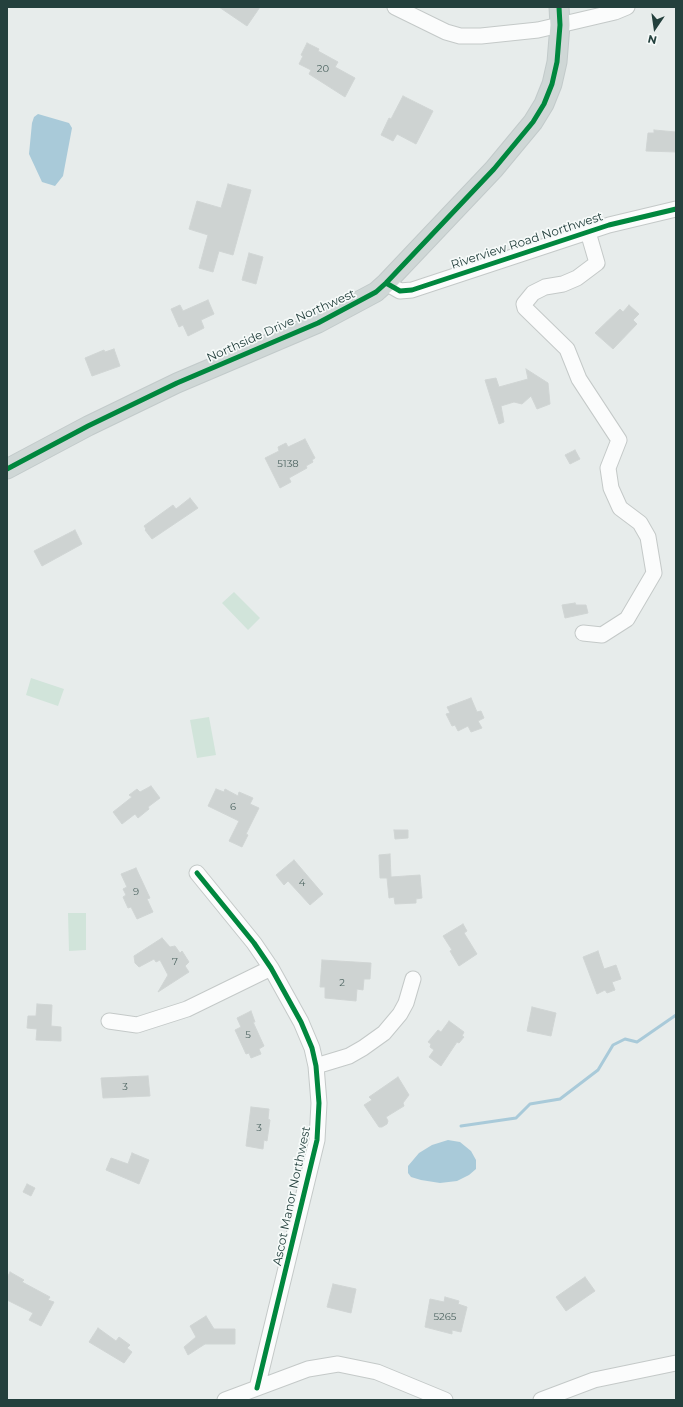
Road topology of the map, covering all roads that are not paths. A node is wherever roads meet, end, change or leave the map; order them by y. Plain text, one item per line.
1 (395, 7) edge
2 (627, 7) edge
3 (559, 16) edge
4 (676, 209) edge
5 (588, 232) junction
6 (386, 283) junction
7 (7, 469) edge
8 (583, 633) dead end
9 (196, 873) dead end
10 (271, 968) junction
11 (413, 979) dead end
12 (109, 1021) dead end
13 (316, 1066) junction
14 (676, 1363) edge
15 (258, 1388) junction
16 (225, 1400) edge
17 (445, 1400) edge
18 (541, 1400) edge

1 - 3 street
2 - 3 street
3 - 6 main road, Northside Drive Northwest
4 - 5 street, Riverview Road Northwest
5 - 6 street, Riverview Road Northwest
5 - 8 street
6 - 7 main road, Northside Drive Northwest
9 - 10 street, Ascot Manor Northwest
10 - 12 street
10 - 13 street, Ascot Manor Northwest
11 - 13 street
13 - 15 street, Ascot Manor Northwest
14 - 18 street
15 - 16 street
15 - 17 street

